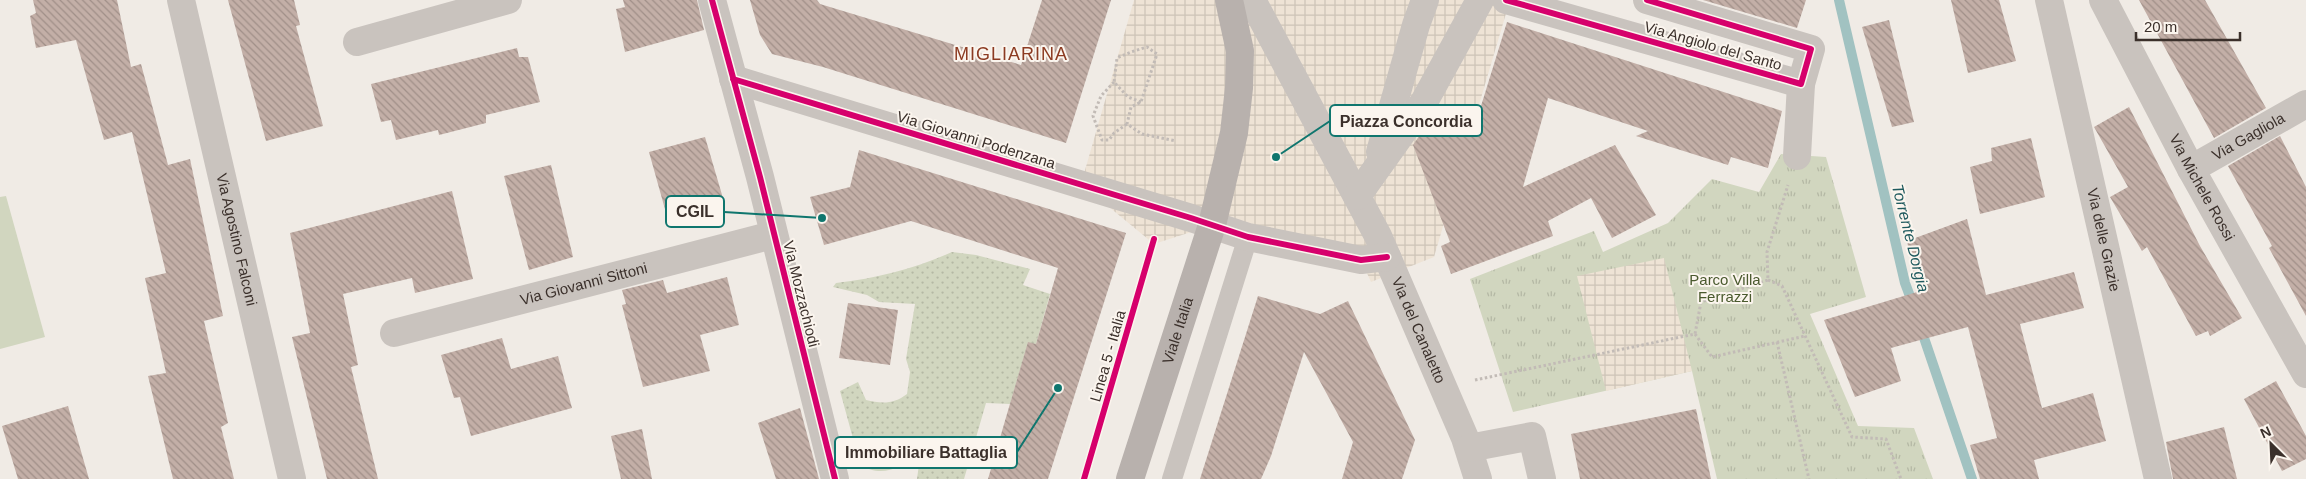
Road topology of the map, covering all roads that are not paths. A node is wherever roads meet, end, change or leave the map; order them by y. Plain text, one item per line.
1 (180, 0) edge
2 (508, 0) edge
3 (712, 0) edge
4 (1229, 0) edge
5 (1252, 0) edge
6 (1425, 0) edge
7 (1480, 0) edge
8 (1506, 0) edge
9 (1647, 0) edge
10 (2049, 0) edge
11 (2103, 0) edge
12 (357, 42) dead end
13 (733, 79) junction
14 (1801, 84) junction
15 (2306, 104) edge
16 (1797, 156) road end
17 (2191, 169) junction
18 (1375, 170) junction
19 (1356, 196) junction
20 (1212, 225) junction
21 (773, 235) junction
22 (1248, 237) junction
23 (1387, 257) junction
24 (394, 333) dead end
25 (2306, 374) edge
26 (1469, 448) junction
27 (292, 479) edge
28 (836, 479) edge
29 (1130, 479) edge
30 (1172, 479) edge
31 (1478, 479) edge
32 (1542, 479) edge
33 (2158, 479) edge

1 - 27 street, Via Agostino Falconi
2 - 12 street
3 - 13 street, Via Mozzachiodi
4 - 20 main road, Viale Italia
5 - 19 street, Via del Canaletto
6 - 18 street
7 - 18 street
8 - 14 street, Via Angiolo del Santo
9 - 14 street, Via Angiolo del Santo
10 - 33 street, Via delle Grazie
11 - 17 street, Via Michele Rossi
13 - 20 street, Via Giovanni Podenzana
13 - 21 street, Via Mozzachiodi
14 - 16 street, Via Angiolo del Santo
15 - 17 street, Via Gagliola
17 - 25 street, Via Michele Rossi
18 - 19 street
19 - 23 street, Via del Canaletto
20 - 22 street, Via Giovanni Podenzana
20 - 29 main road, Viale Italia
21 - 24 street, Via Giovanni Sittoni
21 - 28 street, Via Mozzachiodi
22 - 23 street, Via Giovanni Podenzana
22 - 30 lane
23 - 26 street, Via del Canaletto
26 - 31 street, Via del Canaletto
26 - 32 street

